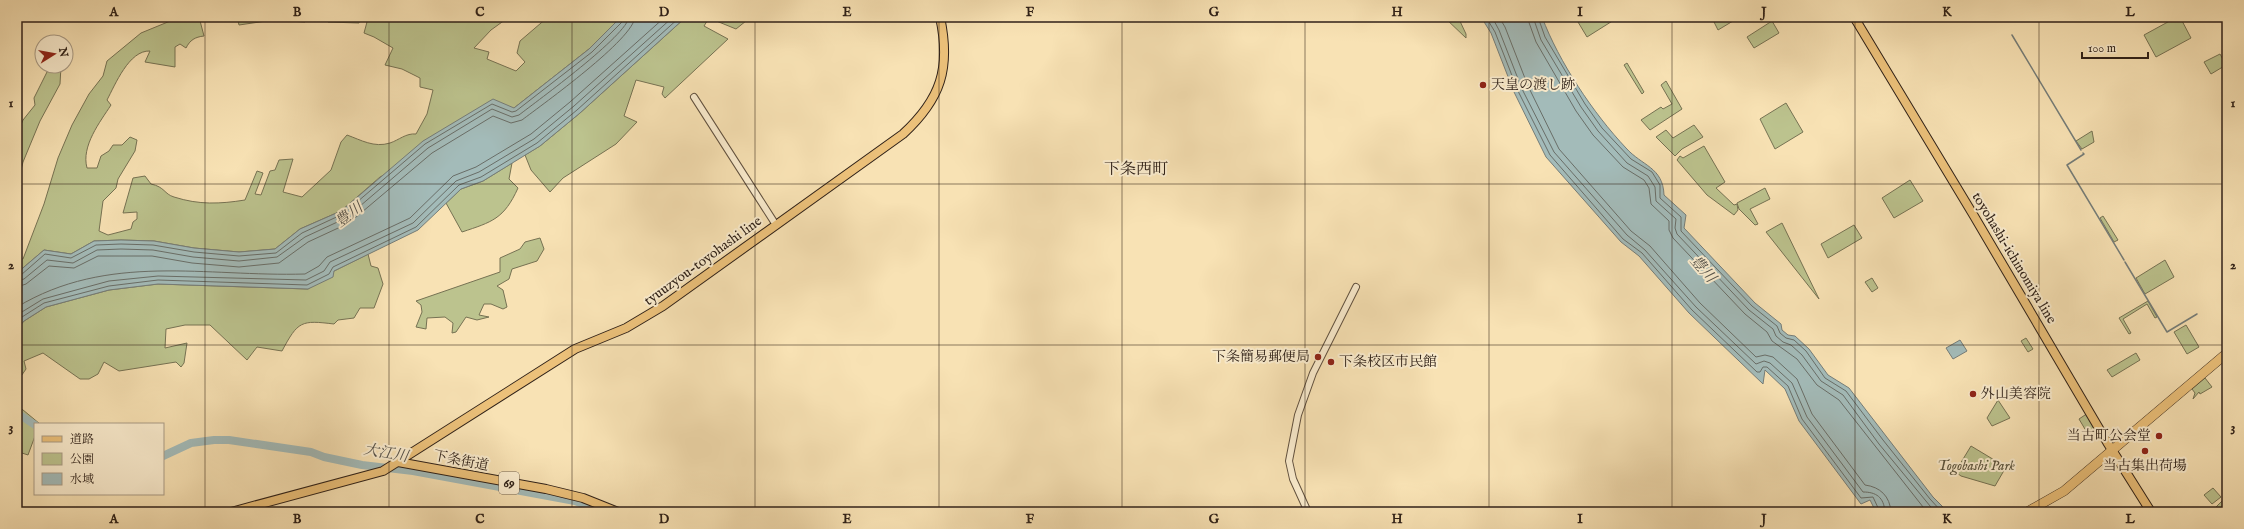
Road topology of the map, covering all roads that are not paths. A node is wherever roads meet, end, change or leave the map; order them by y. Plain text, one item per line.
1 (940, 17) edge
2 (1854, 17) edge
3 (694, 97) dead end
4 (776, 224) junction
5 (1356, 287) dead end
6 (2227, 353) edge
7 (2112, 450) junction
8 (396, 463) junction
9 (231, 512) edge
10 (618, 512) edge
11 (1308, 512) edge
12 (2027, 512) edge
13 (2152, 512) edge

1 - 4 main road, tyuuzyou-toyohashi line
2 - 7 main road, toyohashi-ichinomiya line
3 - 4 street
4 - 8 main road, tyuuzyou-toyohashi line
5 - 11 street
6 - 7 highway
7 - 12 highway
7 - 13 main road, toyohashi-ichinomiya line
8 - 9 main road
8 - 10 main road, 下条街道 / 69

